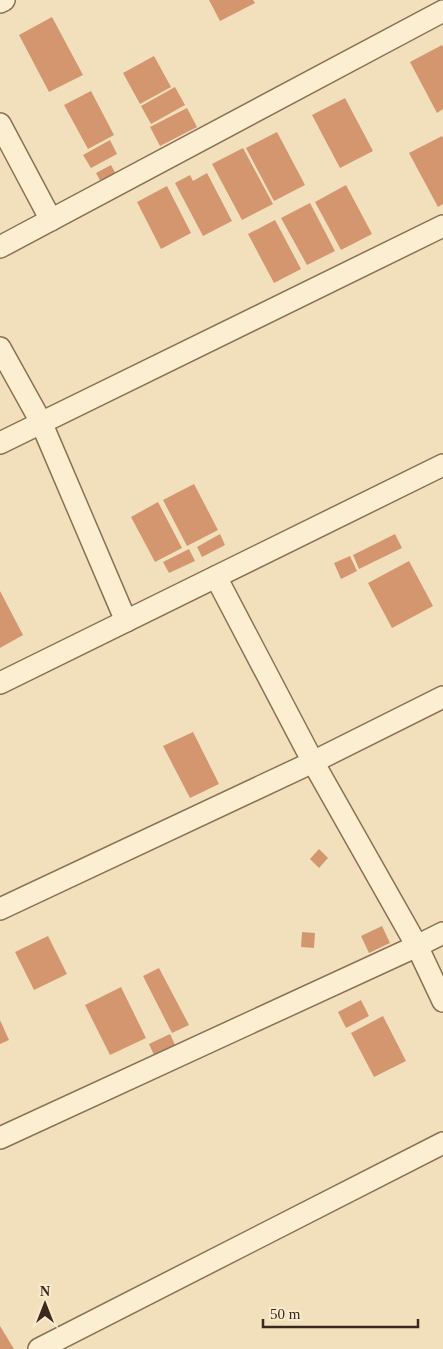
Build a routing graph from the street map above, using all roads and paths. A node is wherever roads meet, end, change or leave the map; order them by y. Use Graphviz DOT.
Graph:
graph roads {
  1 [pos="4,0"];
  2 [pos="0,2"];
  3 [pos="443,11"];
  4 [pos="0,124"];
  5 [pos="51,220"];
  6 [pos="443,226"];
  7 [pos="0,247"];
  8 [pos="0,348"];
  9 [pos="41,422"];
  10 [pos="0,443"];
  11 [pos="443,465"];
  12 [pos="216,577"];
  13 [pos="126,621"];
  14 [pos="0,683"];
  15 [pos="443,696"];
  16 [pos="313,762"];
  17 [pos="0,909"];
  18 [pos="443,933"];
  19 [pos="417,946"];
  20 [pos="443,1001"];
  21 [pos="0,1138"];
  22 [pos="443,1143"];
  23 [pos="39,1349"];
  1 -- 2 [label="street"];
  3 -- 5 [label="street"];
  4 -- 5 [label="street"];
  5 -- 7 [label="street"];
  6 -- 9 [label="street"];
  8 -- 9 [label="street"];
  9 -- 10 [label="street"];
  9 -- 13 [label="street"];
  11 -- 12 [label="street"];
  12 -- 13 [label="street"];
  12 -- 16 [label="street"];
  13 -- 14 [label="street"];
  15 -- 16 [label="street"];
  16 -- 17 [label="street"];
  16 -- 19 [label="street"];
  18 -- 19 [label="street"];
  19 -- 20 [label="street"];
  19 -- 21 [label="street"];
  22 -- 23 [label="street"];
}
